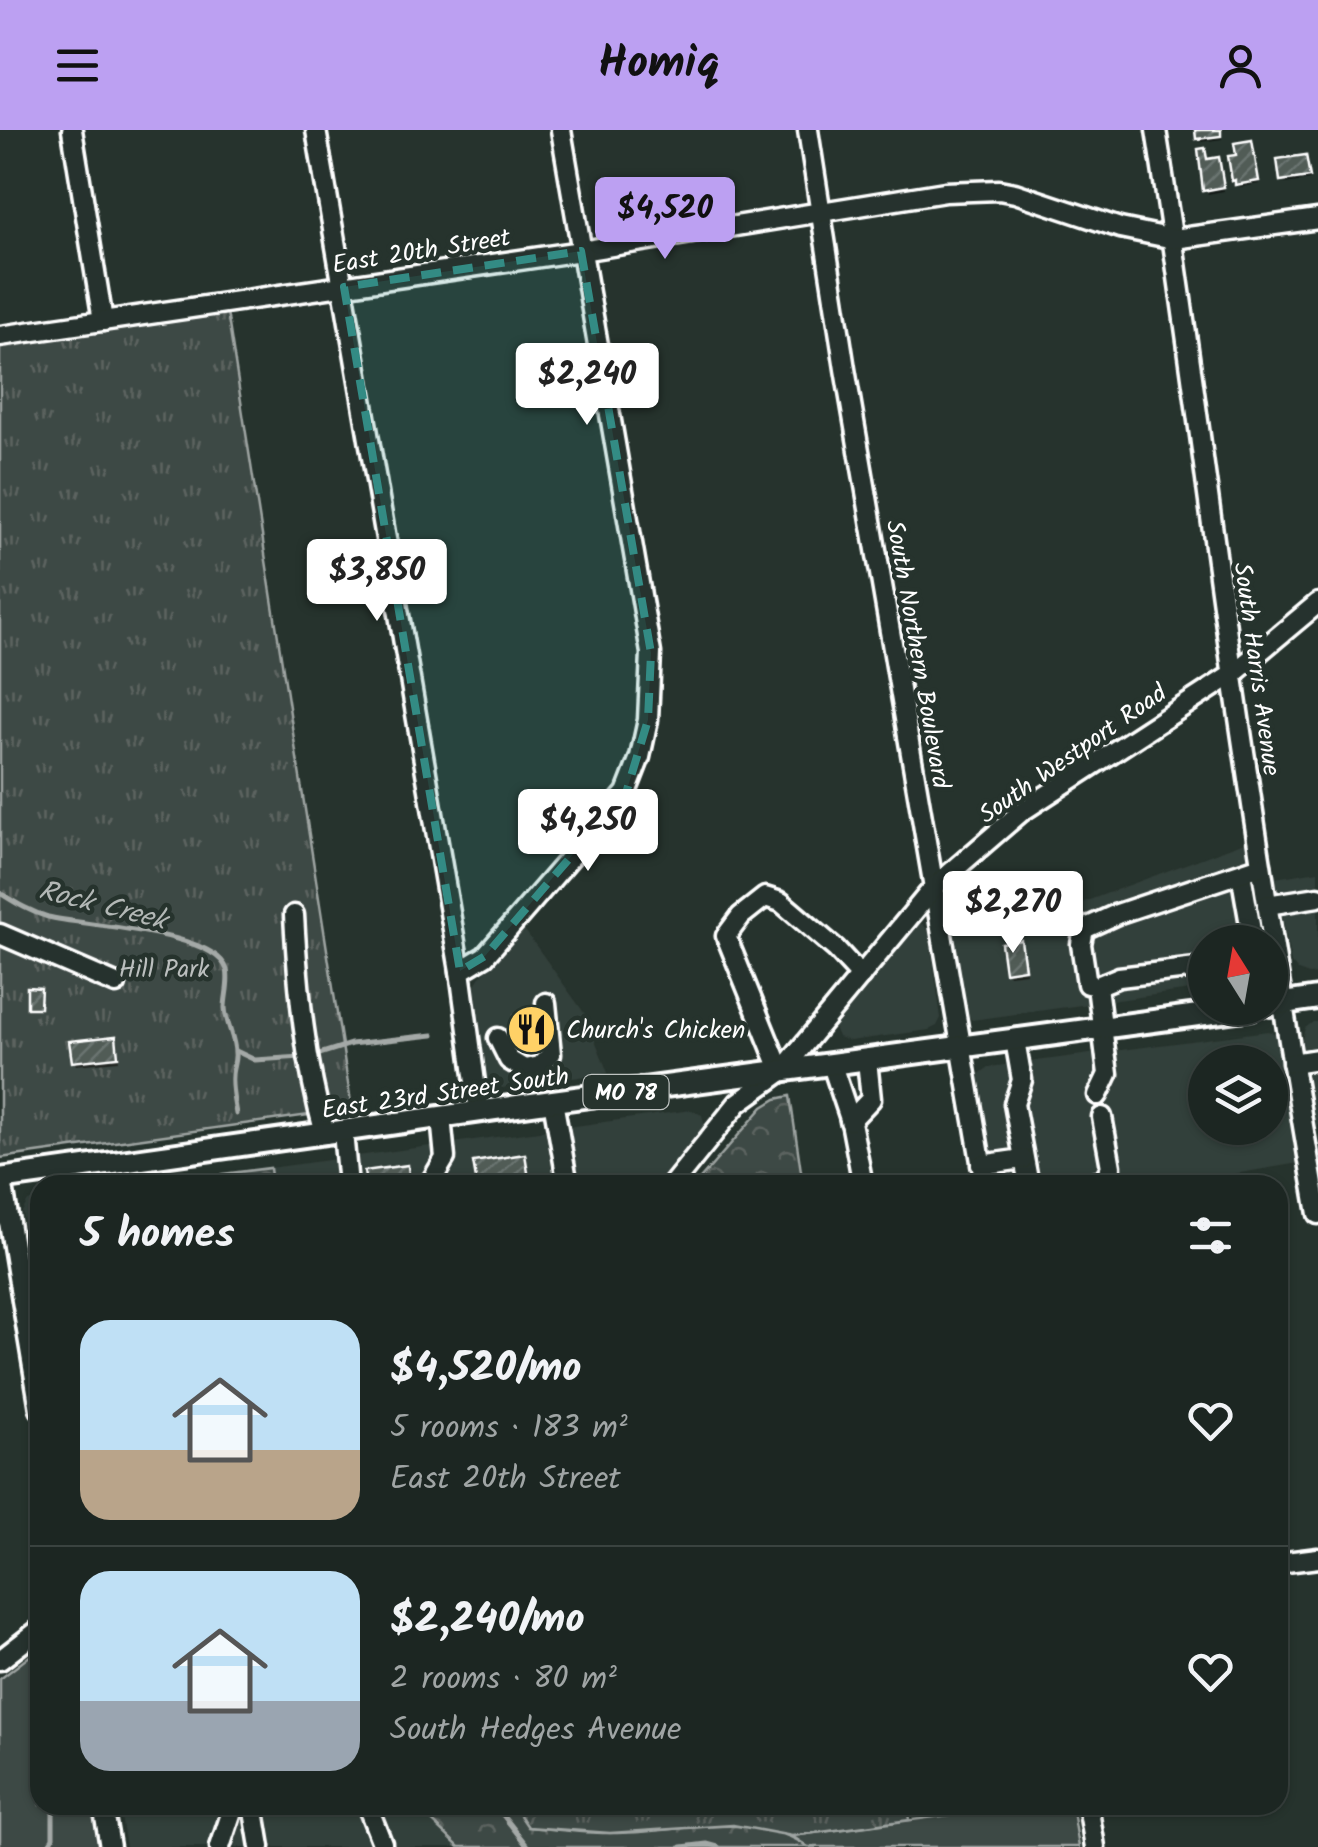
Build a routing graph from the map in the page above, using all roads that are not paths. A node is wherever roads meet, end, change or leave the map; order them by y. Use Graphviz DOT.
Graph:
graph roads {
  1 [pos="72,130"];
  2 [pos="316,130"];
  3 [pos="561,130"];
  4 [pos="808,130"];
  5 [pos="1156,130"];
  6 [pos="822,212"];
  7 [pos="1318,220"];
  8 [pos="1174,239"];
  9 [pos="581,251"];
  10 [pos="344,287"];
  11 [pos="103,321"];
  12 [pos="0,336"];
  13 [pos="1318,603"];
  14 [pos="1233,674"];
  15 [pos="1261,866"];
  16 [pos="1241,873"];
  17 [pos="934,887"];
  18 [pos="1318,897"];
  19 [pos="1267,905"];
  20 [pos="294,915"];
  21 [pos="1250,925"];
  22 [pos="1270,925"];
  23 [pos="0,934"];
  24 [pos="1188,968"];
  25 [pos="460,972"];
  26 [pos="860,976"];
  27 [pos="116,984"];
  28 [pos="1098,986"];
  29 [pos="1318,998"];
  30 [pos="1288,1002"];
  31 [pos="546,1003"];
  32 [pos="1188,1014"];
  33 [pos="1282,1025"];
  34 [pos="1102,1028"];
  35 [pos="498,1038"];
  36 [pos="1015,1040"];
  37 [pos="960,1048"];
  38 [pos="867,1060"];
  39 [pos="1318,1060"];
  40 [pos="564,1061"];
  41 [pos="1292,1063"];
  42 [pos="832,1065"];
  43 [pos="540,1066"];
  44 [pos="781,1072"];
  45 [pos="1098,1094"];
  46 [pos="553,1101"];
  47 [pos="478,1112"];
  48 [pos="1102,1116"];
  49 [pos="441,1117"];
  50 [pos="850,1120"];
  51 [pos="334,1133"];
  52 [pos="1023,1158"];
  53 [pos="981,1165"];
  54 [pos="36,1175"];
  55 [pos="345,1175"];
  56 [pos="435,1175"];
  57 [pos="566,1175"];
  58 [pos="680,1175"];
  59 [pos="862,1175"];
  60 [pos="983,1175"];
  61 [pos="1024,1175"];
  62 [pos="1107,1175"];
  63 [pos="30,1176"];
  64 [pos="1,1180"];
  65 [pos="1318,1214"];
  66 [pos="30,1350"];
  67 [pos="1318,1558"];
  68 [pos="1288,1562"];
  69 [pos="30,1637"];
  70 [pos="0,1660"];
  71 [pos="105,1815"];
  72 [pos="231,1815"];
  73 [pos="255,1815"];
  74 [pos="372,1815"];
  75 [pos="1089,1815"];
  76 [pos="110,1847"];
  77 [pos="220,1847"];
  78 [pos="260,1847"];
  79 [pos="382,1847"];
  80 [pos="1094,1847"];
  1 -- 11 [label="street"];
  2 -- 10 [label="street"];
  3 -- 9 [label="street"];
  4 -- 6 [label="street, South Northern Boulevard"];
  5 -- 8 [label="street, South Harris Avenue"];
  6 -- 8 [label="street, East 20th Street"];
  6 -- 9 [label="street, East 20th Street"];
  6 -- 17 [label="street, South Northern Boulevard"];
  7 -- 8 [label="street, East 20th Street"];
  8 -- 14 [label="street, South Harris Avenue"];
  9 -- 10 [label="street, East 20th Street"];
  9 -- 25 [label="street"];
  10 -- 11 [label="street, East 20th Street"];
  10 -- 25 [label="street"];
  11 -- 12 [label="street, East 20th Street"];
  13 -- 14 [label="street, South Westport Road"];
  14 -- 15 [label="street, South Harris Avenue"];
  14 -- 17 [label="street, South Westport Road"];
  15 -- 16 [label="street"];
  15 -- 19 [label="street, South Harris Avenue"];
  16 -- 21 [label="street"];
  16 -- 28 [label="street"];
  17 -- 26 [label="street, South Westport Road"];
  17 -- 37 [label="street, South Northern Boulevard"];
  18 -- 19 [label="street"];
  19 -- 22 [label="street, South Harris Avenue"];
  20 -- 51 [label="street"];
  23 -- 27 [label="street"];
  24 -- 28 [label="street"];
  25 -- 47 [label="street"];
  26 -- 44 [label="street, South Westport Road"];
  26 -- 44 [label="street"];
  28 -- 34 [label="street"];
  29 -- 30 [label="main road"];
  31 -- 43 [label="street"];
  32 -- 34 [label="main road, East 23rd Street South / MO 78"];
  33 -- 41 [label="street, South Harris Avenue"];
  34 -- 36 [label="main road, East 23rd Street South / MO 78"];
  34 -- 45 [label="street"];
  35 -- 43 [label="street"];
  36 -- 37 [label="main road, East 23rd Street South / MO 78"];
  36 -- 52 [label="street"];
  37 -- 38 [label="main road, East 23rd Street South / MO 78"];
  37 -- 53 [label="street, South Northern Boulevard"];
  38 -- 42 [label="main road, East 23rd Street South / MO 78"];
  38 -- 50 [label="street"];
  39 -- 41 [label="street"];
  40 -- 43 [label="street"];
  41 -- 65 [label="street, South Harris Avenue"];
  42 -- 44 [label="main road, East 23rd Street South / MO 78"];
  42 -- 50 [label="street"];
  44 -- 46 [label="main road, East 23rd Street South / MO 78"];
  44 -- 58 [label="street, South Westport Road"];
  46 -- 47 [label="main road, East 23rd Street South / MO 78"];
  46 -- 57 [label="street"];
  47 -- 49 [label="main road, East 23rd Street South / MO 78"];
  48 -- 62 [label="street"];
  49 -- 51 [label="main road, East 23rd Street South / MO 78"];
  49 -- 56 [label="street"];
  50 -- 59 [label="street"];
  51 -- 54 [label="main road, East 23rd Street South / MO 78"];
  51 -- 55 [label="street"];
  52 -- 53 [label="street"];
  52 -- 61 [label="street"];
  53 -- 60 [label="street, South Northern Boulevard"];
  63 -- 64 [label="main road, East 23rd Street South / MO 78"];
  64 -- 66 [label="street"];
  67 -- 68 [label="street"];
  69 -- 70 [label="street"];
  71 -- 76 [label="street"];
  72 -- 77 [label="street"];
  73 -- 78 [label="street"];
  74 -- 79 [label="street"];
  75 -- 80 [label="street"];
}
